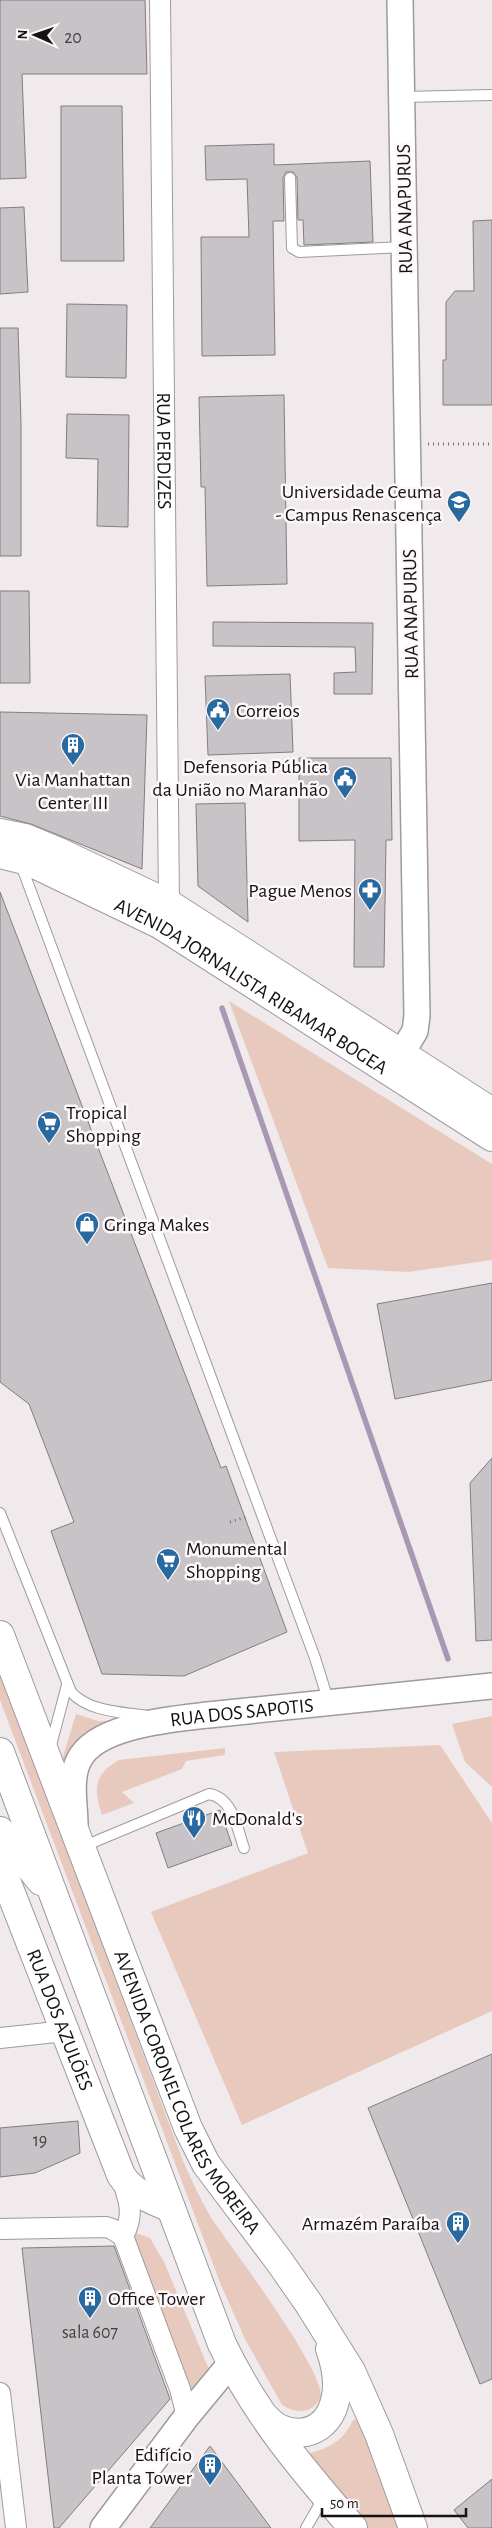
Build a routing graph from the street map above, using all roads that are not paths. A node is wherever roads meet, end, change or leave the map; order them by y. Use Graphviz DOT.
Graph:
graph roads {
  1 [pos="160,0"];
  2 [pos="400,0"];
  3 [pos="492,95"];
  4 [pos="402,97"];
  5 [pos="290,178"];
  6 [pos="404,247"];
  7 [pos="0,833"];
  8 [pos="9,856"];
  9 [pos="169,904"];
  10 [pos="396,1063"];
  11 [pos="492,1112"];
  12 [pos="492,1137"];
  13 [pos="1,1519"];
  14 [pos="0,1635"];
  15 [pos="67,1684"];
  16 [pos="492,1686"];
  17 [pos="329,1704"];
  18 [pos="173,1720"];
  19 [pos="0,1752"];
  20 [pos="47,1759"];
  21 [pos="0,1831"];
  22 [pos="78,1841"];
  23 [pos="244,1848"];
  24 [pos="0,1865"];
  25 [pos="55,1898"];
  26 [pos="64,2031"];
  27 [pos="0,2038"];
  28 [pos="121,2175"];
  29 [pos="171,2208"];
  30 [pos="0,2230"];
  31 [pos="123,2236"];
  32 [pos="309,2304"];
  33 [pos="232,2363"];
  34 [pos="0,2393"];
  35 [pos="259,2410"];
  36 [pos="187,2416"];
  37 [pos="325,2496"];
  38 [pos="16,2528"];
  39 [pos="102,2528"];
  40 [pos="306,2528"];
  41 [pos="352,2528"];
  42 [pos="413,2528"];
  1 -- 9 [label="street, RUA PERDIZES"];
  2 -- 4 [label="street, RUA ANAPURUS"];
  3 -- 4 [label="lane"];
  4 -- 6 [label="street, RUA ANAPURUS"];
  5 -- 6 [label="lane"];
  6 -- 10 [label="street, RUA ANAPURUS"];
  7 -- 9 [label="main road, AVENIDA JORNALISTA RIBAMAR BOGEA"];
  8 -- 10 [label="main road, AVENIDA JORNALISTA RIBAMAR BOGEA"];
  8 -- 17 [label="lane"];
  9 -- 10 [label="main road, AVENIDA JORNALISTA RIBAMAR BOGEA"];
  10 -- 11 [label="main road, AVENIDA JORNALISTA RIBAMAR BOGEA"];
  10 -- 12 [label="main road, AVENIDA JORNALISTA RIBAMAR BOGEA"];
  13 -- 15 [label="lane"];
  14 -- 20 [label="main road, AVENIDA CORONEL COLARES MOREIRA"];
  15 -- 18 [label="lane"];
  15 -- 20 [label="lane"];
  16 -- 17 [label="street, RUA DOS SAPOTIS"];
  17 -- 18 [label="street, RUA DOS SAPOTIS"];
  18 -- 22 [label="street, RUA DOS SAPOTIS"];
  19 -- 25 [label="main road"];
  20 -- 22 [label="main road, AVENIDA CORONEL COLARES MOREIRA"];
  21 -- 25 [label="main road"];
  22 -- 23 [label="lane"];
  22 -- 32 [label="main road, AVENIDA CORONEL COLARES MOREIRA"];
  24 -- 26 [label="main road, RUA DOS AZULÕES"];
  25 -- 29 [label="main road"];
  26 -- 27 [label="street"];
  26 -- 28 [label="main road, RUA DOS AZULÕES"];
  28 -- 29 [label="main road, RUA DOS AZULÕES"];
  28 -- 31 [label="street, RUA DOS AZULÕES"];
  29 -- 33 [label="main road"];
  30 -- 31 [label="street"];
  31 -- 36 [label="street"];
  32 -- 35 [label="main road"];
  32 -- 42 [label="main road, AVENIDA CORONEL COLARES MOREIRA"];
  33 -- 35 [label="main road"];
  33 -- 36 [label="street"];
  34 -- 38 [label="street"];
  35 -- 37 [label="main road"];
  36 -- 39 [label="street"];
  37 -- 40 [label="lane"];
  37 -- 41 [label="main road"];
}
